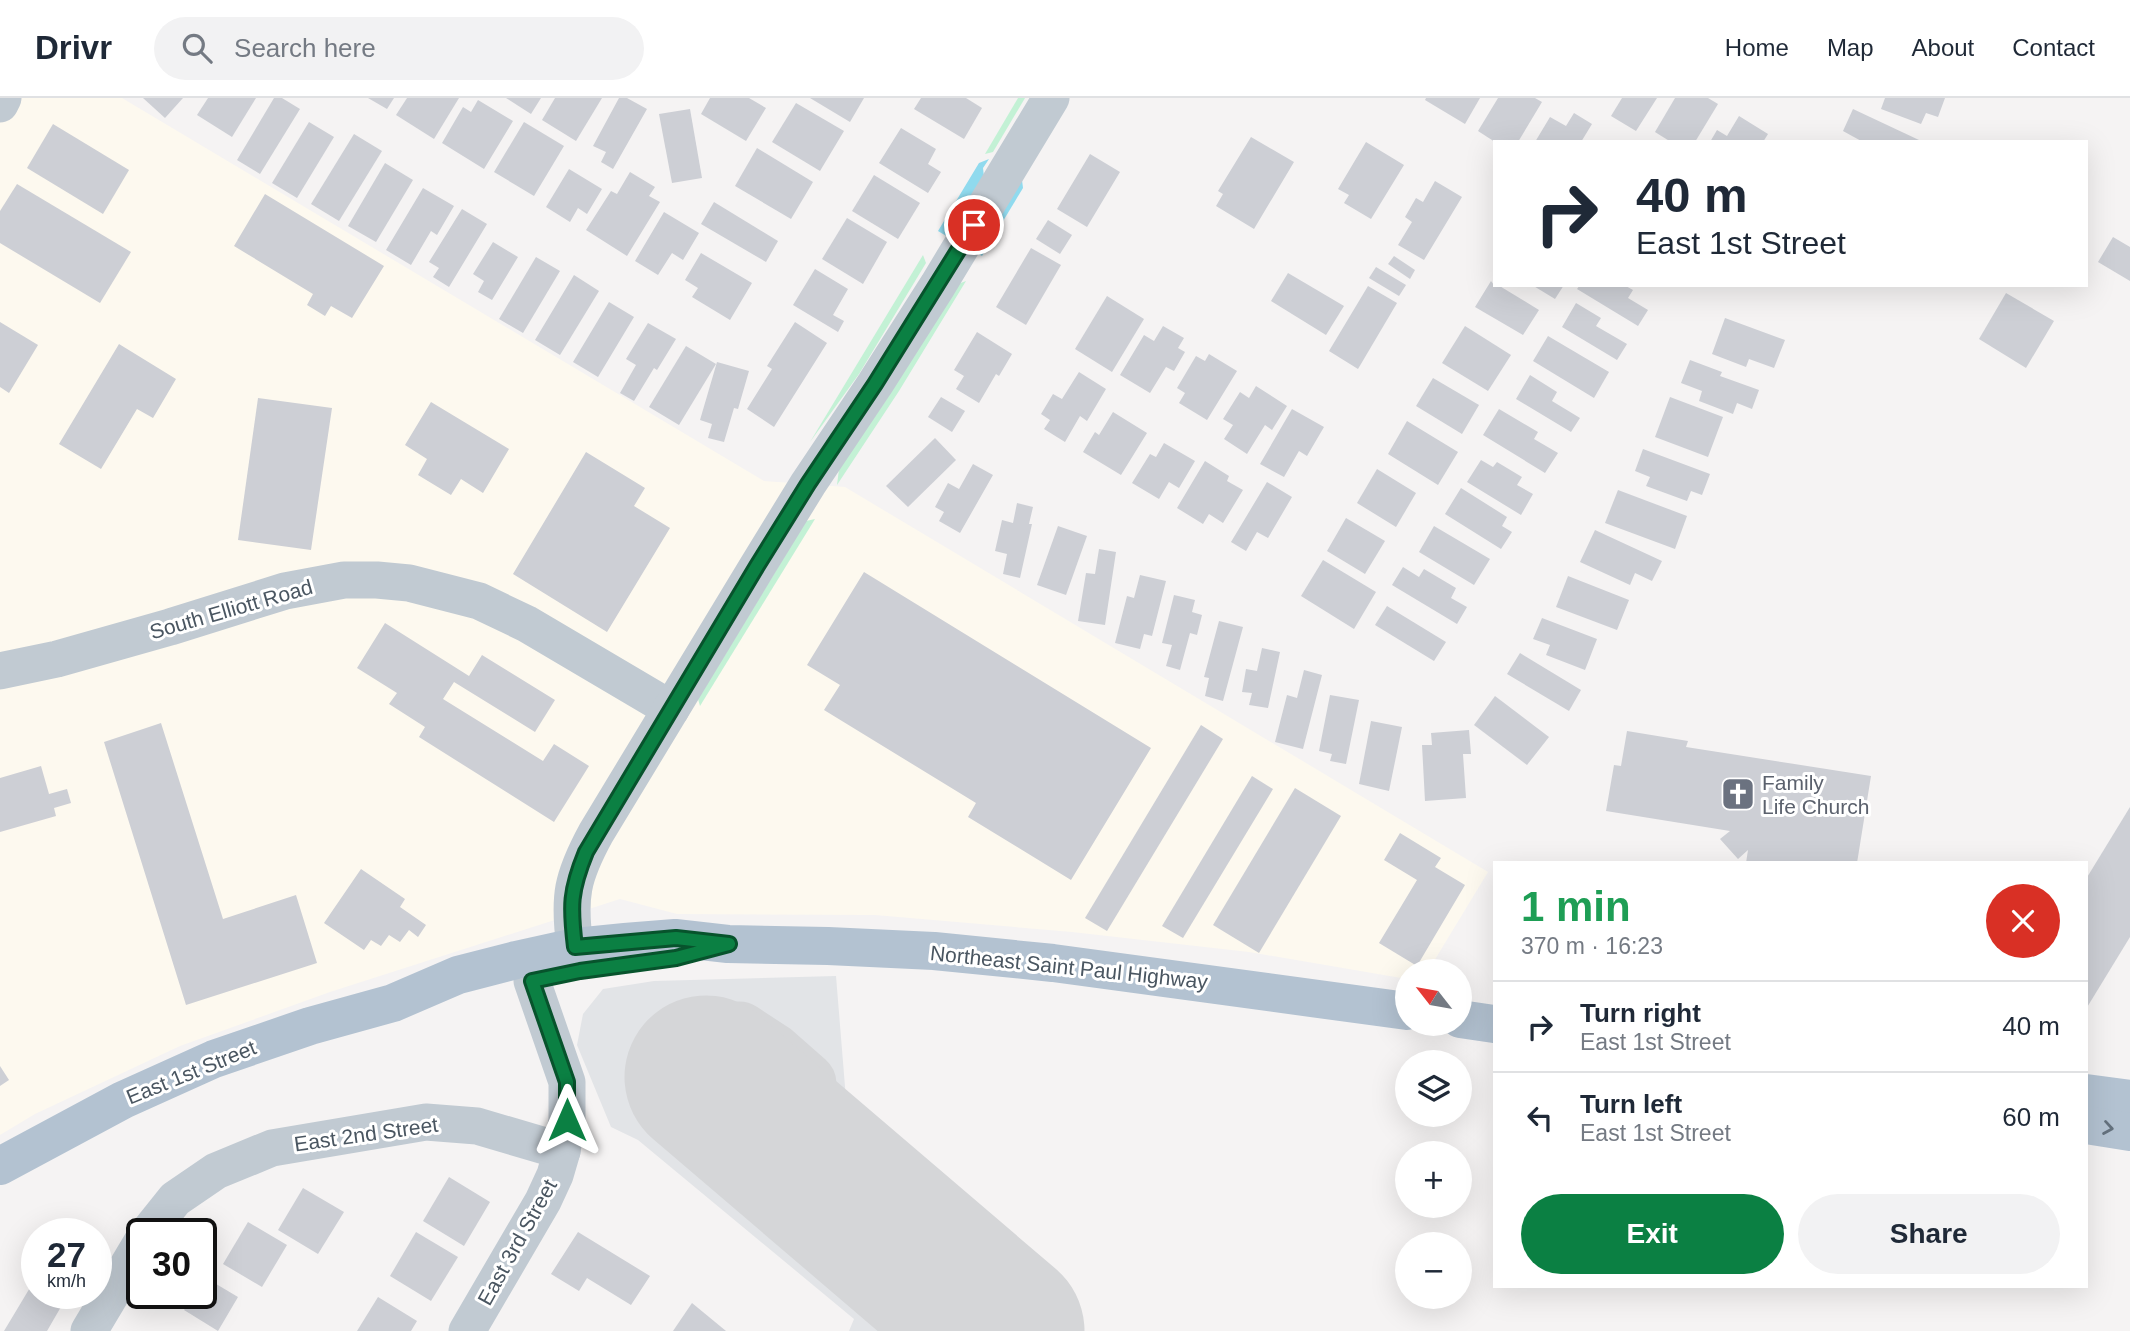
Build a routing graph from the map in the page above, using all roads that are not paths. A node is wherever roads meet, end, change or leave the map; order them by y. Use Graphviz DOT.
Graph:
graph roads {
  1 [pos="3,98"];
  2 [pos="1051,98"];
  3 [pos="0,104"];
  4 [pos="0,671"];
  5 [pos="671,709"];
  6 [pos="729,944"];
  7 [pos="575,947"];
  8 [pos="532,981"];
  9 [pos="393,1003"];
  10 [pos="1395,1009"];
  11 [pos="1472,1021"];
  12 [pos="1493,1024"];
  13 [pos="2088,1093"];
  14 [pos="2130,1099"];
  15 [pos="2088,1125"];
  16 [pos="2130,1132"];
  17 [pos="562,1151"];
  18 [pos="0,1166"];
  19 [pos="160,1218"];
  20 [pos="126,1269"];
  21 [pos="89,1331"];
  22 [pos="467,1331"];
  1 -- 3 [label="street"];
  2 -- 5 [label="street"];
  4 -- 5 [label="street, South Elliott Road"];
  5 -- 7 [label="street"];
  6 -- 7 [label="main road, East 1st Street"];
  6 -- 8 [label="main road, East 1st Street"];
  6 -- 10 [label="main road, Northeast Saint Paul Highway"];
  7 -- 9 [label="main road, East 1st Street"];
  8 -- 9 [label="main road, East 1st Street"];
  8 -- 17 [label="street"];
  9 -- 18 [label="main road, East 1st Street"];
  11 -- 12 [label="main road"];
  13 -- 14 [label="main road"];
  15 -- 16 [label="main road, one-way"];
  17 -- 19 [label="street, East 2nd Street"];
  17 -- 22 [label="street, East 3rd Street"];
  20 -- 21 [label="street"];
}
